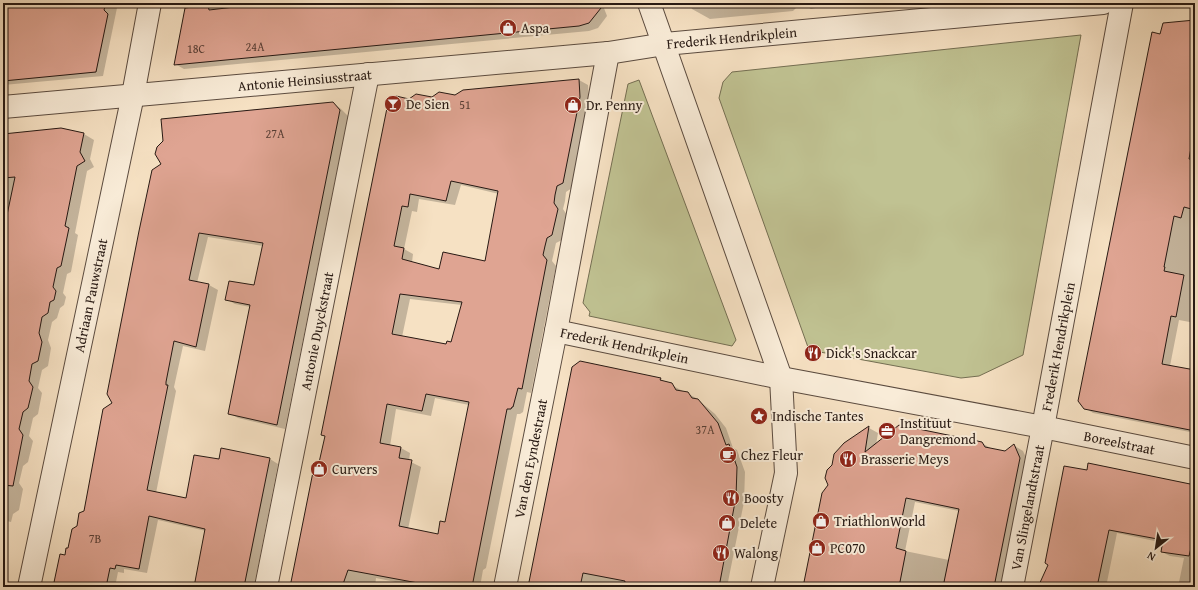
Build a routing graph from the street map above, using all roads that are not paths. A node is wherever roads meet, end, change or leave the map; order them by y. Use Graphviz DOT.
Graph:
graph roads {
  1 [pos="150,3"];
  2 [pos="649,3"];
  3 [pos="1103,3"];
  4 [pos="1122,3"];
  5 [pos="665,44"];
  6 [pos="608,53"];
  7 [pos="368,74"];
  8 [pos="133,95"];
  9 [pos="3,107"];
  10 [pos="556,330"];
  11 [pos="781,378"];
  12 [pos="1043,428"];
  13 [pos="1195,458"];
  14 [pos="29,587"];
  15 [pos="266,587"];
  16 [pos="504,587"];
  17 [pos="762,587"];
  18 [pos="1012,587"];
  1 -- 8 [label="street, Adriaan Pauwstraat"];
  2 -- 5 [label="street"];
  3 -- 5 [label="street, Frederik Hendrikplein"];
  4 -- 12 [label="street, Frederik Hendrikplein"];
  5 -- 6 [label="street, Antonie Heinsiusstraat"];
  5 -- 11 [label="street, Frederik Hendrikplein"];
  6 -- 7 [label="street, Antonie Heinsiusstraat"];
  6 -- 10 [label="street, Frederik Hendrikplein"];
  7 -- 8 [label="street, Antonie Heinsiusstraat"];
  7 -- 15 [label="street, Antonie Duyckstraat"];
  8 -- 9 [label="street, Antonie Heinsiusstraat"];
  8 -- 14 [label="street, Adriaan Pauwstraat"];
  10 -- 11 [label="street, Frederik Hendrikplein"];
  10 -- 16 [label="street, Van den Eyndestraat"];
  11 -- 12 [label="street, Frederik Hendrikplein"];
  11 -- 17 [label="street"];
  12 -- 13 [label="street, Boreelstraat"];
  12 -- 18 [label="street, Van Slingelandtstraat"];
}
